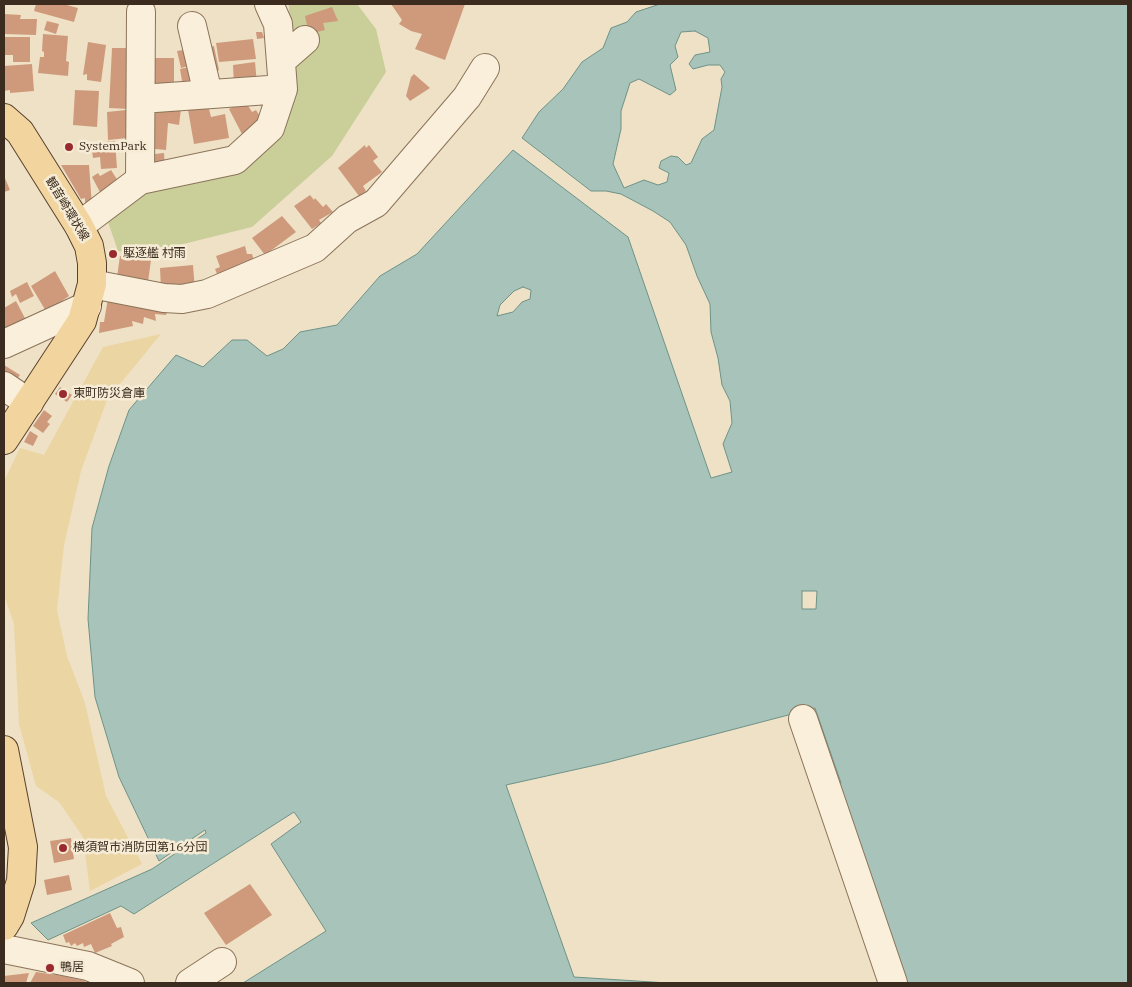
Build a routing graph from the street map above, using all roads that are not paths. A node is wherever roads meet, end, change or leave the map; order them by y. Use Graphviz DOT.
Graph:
graph roads {
  1 [pos="269,4"];
  2 [pos="142,12"];
  3 [pos="192,26"];
  4 [pos="305,40"];
  5 [pos="281,61"];
  6 [pos="485,68"];
  7 [pos="283,89"];
  8 [pos="208,94"];
  9 [pos="141,99"];
  10 [pos="9,129"];
  11 [pos="140,180"];
  12 [pos="79,226"];
  13 [pos="89,295"];
  14 [pos="4,344"];
  15 [pos="4,386"];
  16 [pos="30,403"];
  17 [pos="4,440"];
  18 [pos="803,719"];
  19 [pos="4,750"];
  20 [pos="4,926"];
  21 [pos="4,949"];
  22 [pos="222,962"];
  23 [pos="130,983"];
  24 [pos="190,983"];
  25 [pos="893,983"];
  1 -- 5 [label="street"];
  2 -- 9 [label="street"];
  3 -- 8 [label="street"];
  4 -- 5 [label="street"];
  5 -- 7 [label="street"];
  6 -- 13 [label="street"];
  7 -- 8 [label="street"];
  7 -- 11 [label="street"];
  8 -- 9 [label="street"];
  9 -- 11 [label="street"];
  10 -- 12 [label="main road, 観音崎環状線"];
  11 -- 12 [label="street"];
  12 -- 13 [label="main road, 観音崎環状線"];
  13 -- 14 [label="street"];
  13 -- 16 [label="main road, 観音崎環状線"];
  15 -- 16 [label="street"];
  16 -- 17 [label="main road, 観音崎環状線"];
  18 -- 25 [label="street"];
  19 -- 20 [label="main road"];
  21 -- 23 [label="street"];
  22 -- 24 [label="street"];
}
